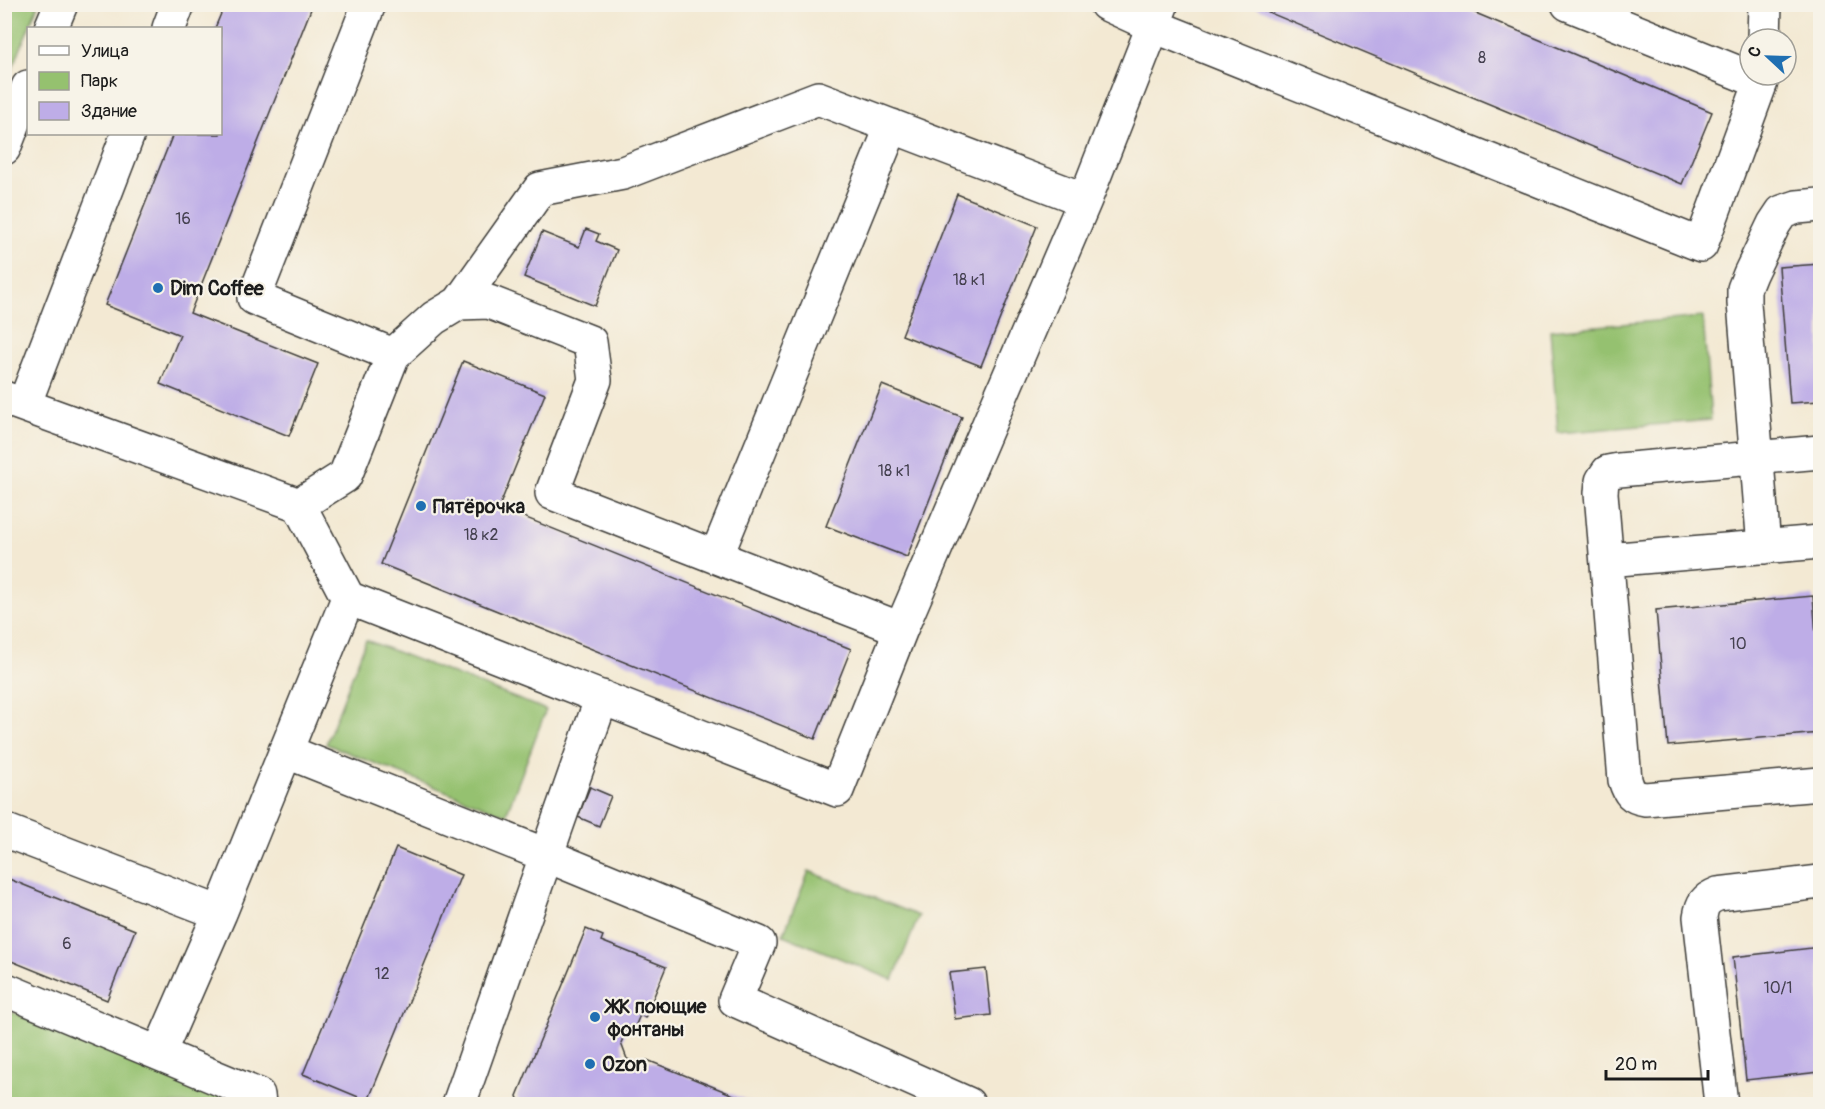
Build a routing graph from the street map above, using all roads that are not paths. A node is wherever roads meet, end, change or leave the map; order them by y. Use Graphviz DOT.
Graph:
graph roads {
  1 [pos="61,4"];
  2 [pos="178,4"];
  3 [pos="369,4"];
  4 [pos="1106,4"];
  5 [pos="1568,4"];
  6 [pos="1765,4"];
  7 [pos="1158,15"];
  8 [pos="51,27"];
  9 [pos="169,27"];
  10 [pos="1764,27"];
  11 [pos="1738,69"];
  12 [pos="1759,87"];
  13 [pos="27,90"];
  14 [pos="892,126"];
  15 [pos="128,135"];
  16 [pos="4,148"];
  17 [pos="1085,200"];
  18 [pos="1821,206"];
  19 [pos="459,303"];
  20 [pos="393,355"];
  21 [pos="14,401"];
  22 [pos="1821,452"];
  23 [pos="1756,458"];
  24 [pos="299,505"];
  25 [pos="1821,542"];
  26 [pos="1764,547"];
  27 [pos="716,557"];
  28 [pos="1606,560"];
  29 [pos="348,598"];
  30 [pos="901,629"];
  31 [pos="602,697"];
  32 [pos="285,752"];
  33 [pos="1821,784"];
  34 [pos="4,830"];
  35 [pos="548,856"];
  36 [pos="1821,882"];
  37 [pos="220,913"];
  38 [pos="4,989"];
  39 [pos="159,1053"];
  40 [pos="259,1104"];
  41 [pos="459,1104"];
  42 [pos="968,1104"];
  43 [pos="1721,1104"];
  1 -- 8 [label="street"];
  2 -- 9 [label="street"];
  3 -- 20 [label="street"];
  4 -- 7 [label="street"];
  5 -- 11 [label="street"];
  6 -- 10 [label="street"];
  7 -- 12 [label="street"];
  7 -- 17 [label="street"];
  13 -- 16 [label="street"];
  14 -- 17 [label="street"];
  14 -- 19 [label="street"];
  14 -- 27 [label="street"];
  15 -- 21 [label="street"];
  17 -- 30 [label="street"];
  18 -- 23 [label="street"];
  19 -- 20 [label="street"];
  19 -- 27 [label="street"];
  20 -- 24 [label="street"];
  21 -- 24 [label="street"];
  22 -- 23 [label="street"];
  23 -- 26 [label="street"];
  23 -- 28 [label="street"];
  24 -- 29 [label="street"];
  25 -- 26 [label="street"];
  26 -- 28 [label="street"];
  27 -- 30 [label="street"];
  28 -- 33 [label="street"];
  29 -- 31 [label="street"];
  29 -- 32 [label="street"];
  30 -- 31 [label="street"];
  31 -- 35 [label="street"];
  32 -- 35 [label="street"];
  32 -- 37 [label="street"];
  34 -- 37 [label="street"];
  35 -- 41 [label="street"];
  35 -- 42 [label="street"];
  36 -- 43 [label="street"];
  37 -- 39 [label="street"];
  38 -- 39 [label="street"];
  39 -- 40 [label="street"];
}
